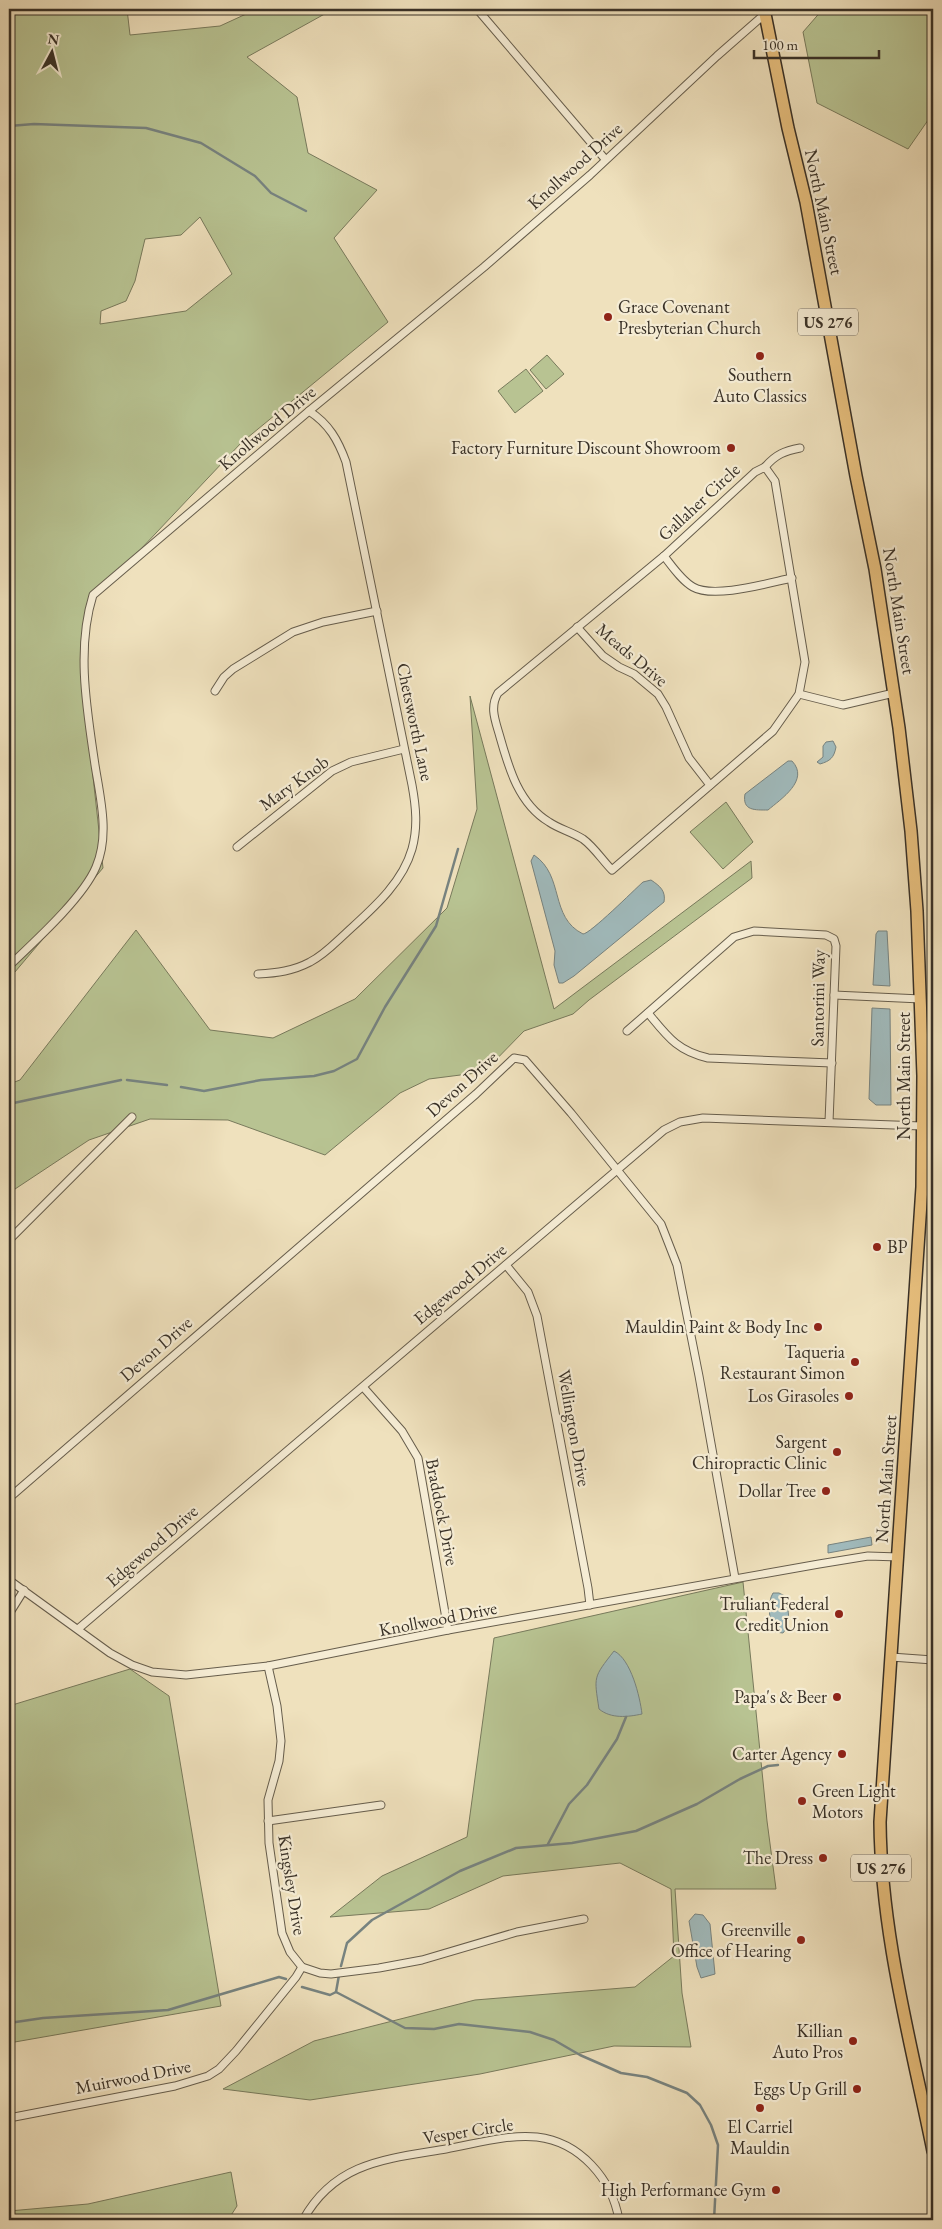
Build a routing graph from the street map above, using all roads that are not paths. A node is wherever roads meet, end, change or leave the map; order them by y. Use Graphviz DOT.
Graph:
graph roads {
  1 [pos="477,9"];
  2 [pos="765,11"];
  3 [pos="605,159"];
  4 [pos="309,411"];
  5 [pos="800,448"];
  6 [pos="766,467"];
  7 [pos="664,556"];
  8 [pos="792,578"];
  9 [pos="376,611"];
  10 [pos="577,627"];
  11 [pos="215,691"];
  12 [pos="894,693"];
  13 [pos="799,694"];
  14 [pos="404,749"];
  15 [pos="710,784"];
  16 [pos="237,847"];
  17 [pos="9,966"];
  18 [pos="258,974"];
  19 [pos="834,995"];
  20 [pos="921,999"];
  21 [pos="648,1013"];
  22 [pos="628,1031"];
  23 [pos="832,1063"];
  24 [pos="132,1117"];
  25 [pos="829,1122"];
  26 [pos="922,1126"];
  27 [pos="617,1169"];
  28 [pos="9,1240"];
  29 [pos="506,1265"];
  30 [pos="364,1388"];
  31 [pos="9,1498"];
  32 [pos="899,1557"];
  33 [pos="735,1578"];
  34 [pos="9,1580"];
  35 [pos="24,1590"];
  36 [pos="590,1606"];
  37 [pos="9,1614"];
  38 [pos="78,1629"];
  39 [pos="448,1630"];
  40 [pos="891,1658"];
  41 [pos="933,1660"];
  42 [pos="268,1666"];
  43 [pos="381,1805"];
  44 [pos="268,1821"];
  45 [pos="584,1919"];
  46 [pos="302,1966"];
  47 [pos="9,2118"];
  48 [pos="933,2151"];
  49 [pos="303,2220"];
  50 [pos="619,2220"];
  1 -- 3 [label="street"];
  2 -- 3 [label="street, Knollwood Drive"];
  2 -- 12 [label="main road, North Main Street / US 276"];
  3 -- 4 [label="street, Knollwood Drive"];
  4 -- 9 [label="street, Chetsworth Lane"];
  4 -- 17 [label="street, Knollwood Drive"];
  5 -- 6 [label="street"];
  6 -- 7 [label="street, Gallaher Circle"];
  6 -- 8 [label="street, Gallaher Circle"];
  7 -- 8 [label="street"];
  7 -- 10 [label="street, Gallaher Circle"];
  8 -- 13 [label="street, Gallaher Circle"];
  9 -- 11 [label="street"];
  9 -- 14 [label="street, Chetsworth Lane"];
  10 -- 15 [label="street, Meads Drive"];
  10 -- 15 [label="street, Gallaher Circle"];
  12 -- 13 [label="street"];
  12 -- 20 [label="main road, North Main Street / US 276"];
  13 -- 15 [label="street, Gallaher Circle"];
  14 -- 16 [label="street, Mary Knob"];
  14 -- 18 [label="street, Chetsworth Lane"];
  19 -- 20 [label="street"];
  19 -- 21 [label="street, Santorini Way"];
  19 -- 23 [label="street, Santorini Way"];
  20 -- 26 [label="main road, North Main Street / US 276"];
  21 -- 22 [label="street, Santorini Way"];
  21 -- 23 [label="street"];
  23 -- 25 [label="street, Santorini Way"];
  24 -- 28 [label="street"];
  25 -- 26 [label="street, Edgewood Drive"];
  25 -- 27 [label="street, Edgewood Drive"];
  26 -- 32 [label="main road, North Main Street / US 276"];
  27 -- 29 [label="street, Edgewood Drive"];
  27 -- 31 [label="street, Devon Drive"];
  27 -- 33 [label="street, Devon Drive"];
  29 -- 30 [label="street, Edgewood Drive"];
  29 -- 36 [label="street, Wellington Drive"];
  30 -- 38 [label="street, Edgewood Drive"];
  30 -- 39 [label="street, Braddock Drive"];
  32 -- 33 [label="street, Knollwood Drive"];
  32 -- 40 [label="main road, North Main Street / US 276"];
  33 -- 36 [label="street, Knollwood Drive"];
  34 -- 35 [label="street, Knollwood Drive"];
  35 -- 37 [label="street"];
  35 -- 38 [label="street, Knollwood Drive"];
  36 -- 39 [label="street, Knollwood Drive"];
  38 -- 42 [label="street, Knollwood Drive"];
  39 -- 42 [label="street, Knollwood Drive"];
  40 -- 41 [label="street"];
  40 -- 48 [label="main road, North Main Street / US 276"];
  42 -- 44 [label="street, Kingsley Drive"];
  43 -- 44 [label="street"];
  44 -- 46 [label="street, Kingsley Drive"];
  45 -- 46 [label="street"];
  46 -- 47 [label="street, Muirwood Drive"];
  49 -- 50 [label="street, Vesper Circle"];
}
